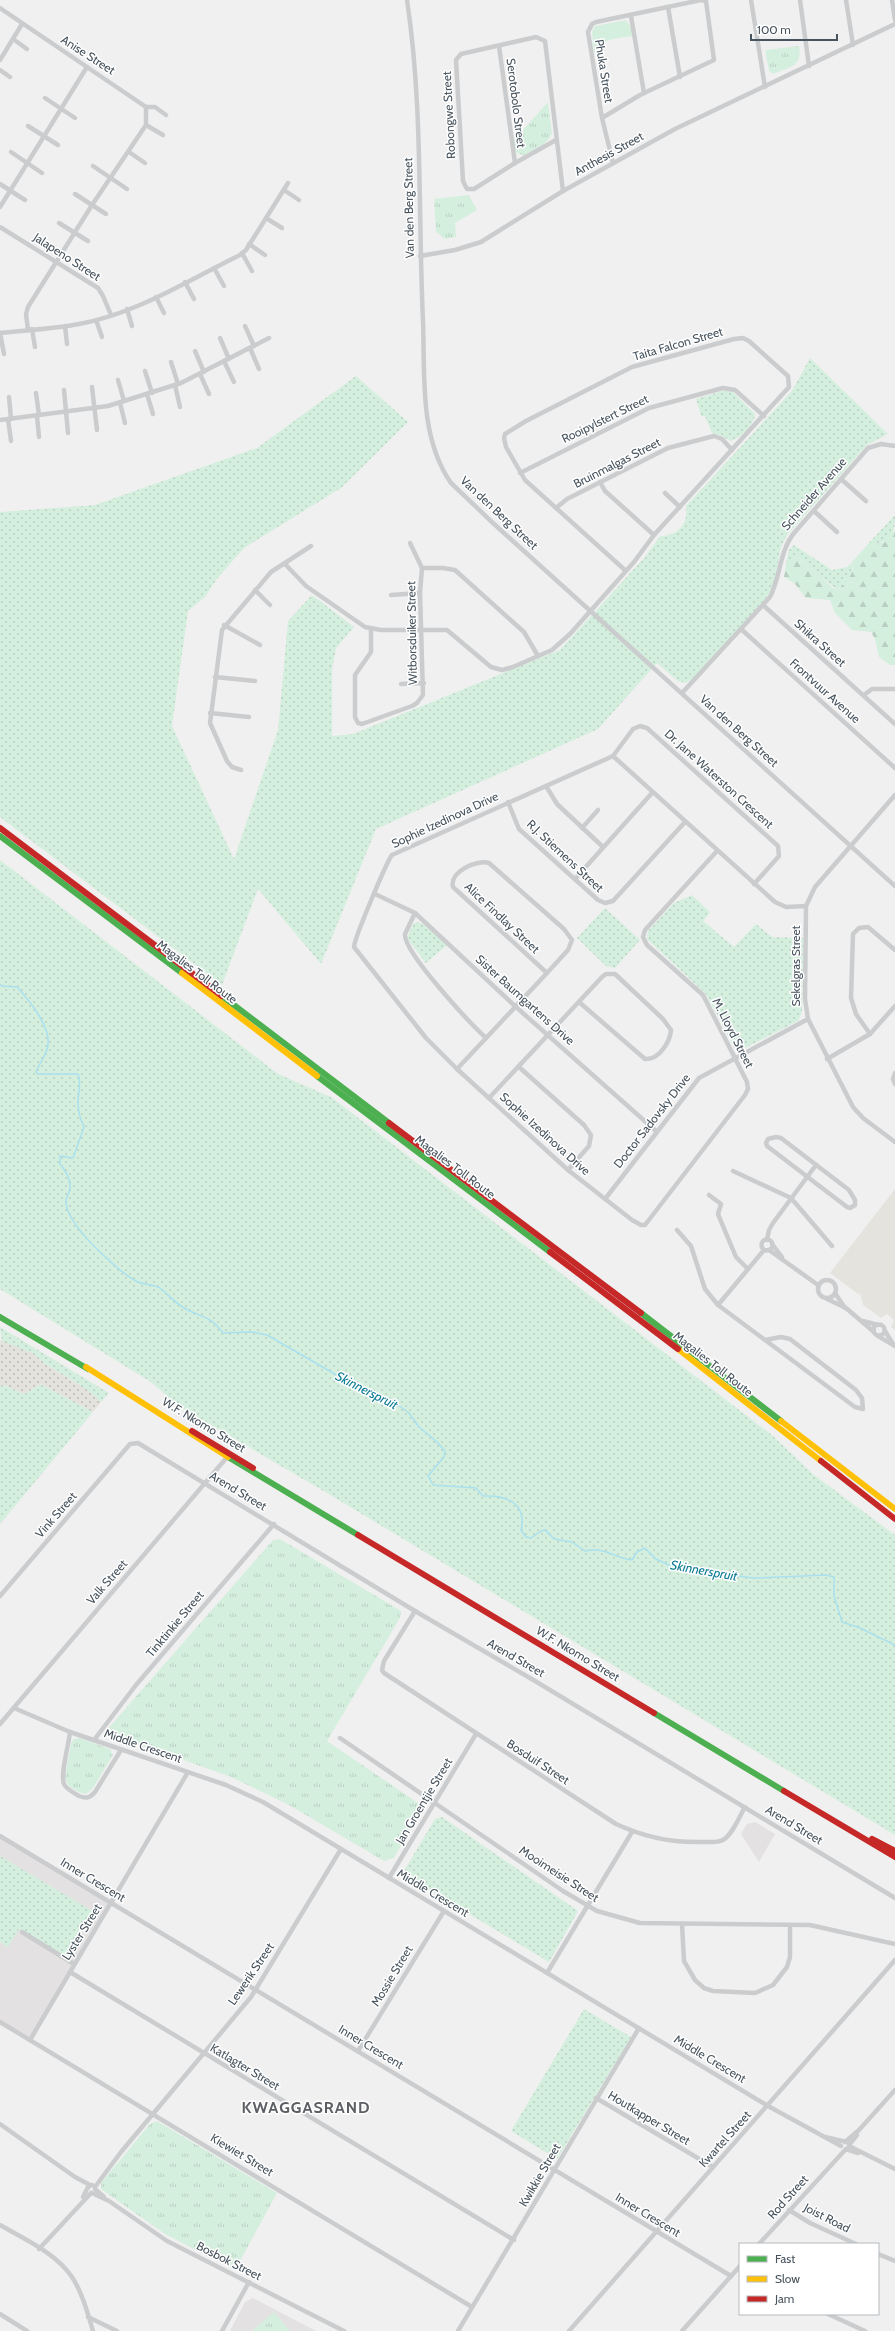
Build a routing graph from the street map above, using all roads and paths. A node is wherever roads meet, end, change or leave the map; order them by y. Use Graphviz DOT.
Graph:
graph roads {
  1 [pos="407,0"];
  2 [pos="751,0"];
  3 [pos="800,0"];
  4 [pos="846,0"];
  5 [pos="892,0"];
  6 [pos="706,1"];
  7 [pos="668,7"];
  8 [pos="0,8"];
  9 [pos="631,16"];
  10 [pos="895,20"];
  11 [pos="22,24"];
  12 [pos="895,24"];
  13 [pos="13,39"];
  14 [pos="853,44"];
  15 [pos="499,46"];
  16 [pos="28,50"];
  17 [pos="1,57"];
  18 [pos="87,66"];
  19 [pos="809,66"];
  20 [pos="0,70"];
  21 [pos="10,77"];
  22 [pos="680,77"];
  23 [pos="764,87"];
  24 [pos="644,93"];
  25 [pos="45,98"];
  26 [pos="146,107"];
  27 [pos="61,108"];
  28 [pos="166,115"];
  29 [pos="75,118"];
  30 [pos="602,118"];
  31 [pos="146,125"];
  32 [pos="28,126"];
  33 [pos="163,135"];
  34 [pos="44,136"];
  35 [pos="556,140"];
  36 [pos="58,145"];
  37 [pos="11,152"];
  38 [pos="129,152"];
  39 [pos="27,163"];
  40 [pos="145,163"];
  41 [pos="515,163"];
  42 [pos="613,163"];
  43 [pos="93,166"];
  44 [pos="42,173"];
  45 [pos="111,178"];
  46 [pos="288,183"];
  47 [pos="0,184"];
  48 [pos="127,189"];
  49 [pos="284,190"];
  50 [pos="10,191"];
  51 [pos="563,191"];
  52 [pos="75,194"];
  53 [pos="25,200"];
  54 [pos="299,200"];
  55 [pos="92,205"];
  56 [pos="0,207"];
  57 [pos="106,214"];
  58 [pos="266,218"];
  59 [pos="59,223"];
  60 [pos="0,227"];
  61 [pos="282,228"];
  62 [pos="75,233"];
  63 [pos="88,241"];
  64 [pos="249,244"];
  65 [pos="242,253"];
  66 [pos="265,255"];
  67 [pos="420,256"];
  68 [pos="57,262"];
  69 [pos="214,268"];
  70 [pos="252,271"];
  71 [pos="185,282"];
  72 [pos="224,286"];
  73 [pos="156,297"];
  74 [pos="194,299"];
  75 [pos="127,309"];
  76 [pos="164,313"];
  77 [pos="111,315"];
  78 [pos="96,320"];
  79 [pos="65,326"];
  80 [pos="132,326"];
  81 [pos="245,326"];
  82 [pos="30,330"];
  83 [pos="0,333"];
  84 [pos="102,338"];
  85 [pos="220,338"];
  86 [pos="269,338"];
  87 [pos="68,344"];
  88 [pos="35,347"];
  89 [pos="252,347"];
  90 [pos="195,352"];
  91 [pos="4,354"];
  92 [pos="229,359"];
  93 [pos="224,361"];
  94 [pos="171,362"];
  95 [pos="259,369"];
  96 [pos="145,371"];
  97 [pos="202,373"];
  98 [pos="118,380"];
  99 [pos="234,382"];
  100 [pos="176,385"];
  101 [pos="92,386"];
  102 [pos="64,390"];
  103 [pos="36,393"];
  104 [pos="149,394"];
  105 [pos="209,394"];
  106 [pos="9,397"];
  107 [pos="122,402"];
  108 [pos="180,407"];
  109 [pos="95,409"];
  110 [pos="66,412"];
  111 [pos="153,414"];
  112 [pos="38,415"];
  113 [pos="764,416"];
  114 [pos="10,419"];
  115 [pos="0,420"];
  116 [pos="125,423"];
  117 [pos="97,430"];
  118 [pos="68,434"];
  119 [pos="39,437"];
  120 [pos="11,441"];
  121 [pos="895,446"];
  122 [pos="732,450"];
  123 [pos="520,473"];
  124 [pos="841,479"];
  125 [pos="600,482"];
  126 [pos="665,494"];
  127 [pos="866,500"];
  128 [pos="680,507"];
  129 [pos="556,508"];
  130 [pos="814,511"];
  131 [pos="837,532"];
  132 [pos="654,536"];
  133 [pos="410,543"];
  134 [pos="311,546"];
  135 [pos="285,564"];
  136 [pos="422,568"];
  137 [pos="626,572"];
  138 [pos="255,590"];
  139 [pos="420,593"];
  140 [pos="391,595"];
  141 [pos="270,605"];
  142 [pos="763,605"];
  143 [pos="591,611"];
  144 [pos="224,625"];
  145 [pos="371,629"];
  146 [pos="741,629"];
  147 [pos="422,631"];
  148 [pos="260,645"];
  149 [pos="538,656"];
  150 [pos="215,677"];
  151 [pos="255,681"];
  152 [pos="424,683"];
  153 [pos="401,684"];
  154 [pos="895,689"];
  155 [pos="682,693"];
  156 [pos="864,696"];
  157 [pos="210,713"];
  158 [pos="249,717"];
  159 [pos="895,724"];
  160 [pos="613,756"];
  161 [pos="895,768"];
  162 [pos="241,770"];
  163 [pos="546,786"];
  164 [pos="652,793"];
  165 [pos="895,795"];
  166 [pos="508,802"];
  167 [pos="598,810"];
  168 [pos="685,822"];
  169 [pos="0,828"];
  170 [pos="582,828"];
  171 [pos="0,836"];
  172 [pos="851,845"];
  173 [pos="603,847"];
  174 [pos="717,851"];
  175 [pos="575,879"];
  176 [pos="754,884"];
  177 [pos="895,886"];
  178 [pos="375,894"];
  179 [pos="806,906"];
  180 [pos="415,913"];
  181 [pos="895,950"];
  182 [pos="547,973"];
  183 [pos="579,1002"];
  184 [pos="895,1006"];
  185 [pos="516,1007"];
  186 [pos="808,1019"];
  187 [pos="870,1034"];
  188 [pos="548,1035"];
  189 [pos="486,1038"];
  190 [pos="735,1058"];
  191 [pos="827,1059"];
  192 [pos="519,1067"];
  193 [pos="456,1069"];
  194 [pos="895,1073"];
  195 [pos="895,1084"];
  196 [pos="489,1098"];
  197 [pos="656,1131"];
  198 [pos="895,1142"];
  199 [pos="816,1166"];
  200 [pos="568,1170"];
  201 [pos="733,1171"];
  202 [pos="807,1178"];
  203 [pos="708,1194"];
  204 [pos="792,1198"];
  205 [pos="605,1199"];
  206 [pos="650,1221"];
  207 [pos="677,1230"];
  208 [pos="767,1240"];
  209 [pos="772,1244"];
  210 [pos="832,1246"];
  211 [pos="766,1250"];
  212 [pos="786,1261"];
  213 [pos="748,1269"];
  214 [pos="818,1285"];
  215 [pos="835,1293"];
  216 [pos="827,1299"];
  217 [pos="718,1305"];
  218 [pos="846,1308"];
  219 [pos="0,1317"];
  220 [pos="861,1321"];
  221 [pos="878,1325"];
  222 [pos="885,1331"];
  223 [pos="876,1334"];
  224 [pos="765,1340"];
  225 [pos="894,1346"];
  226 [pos="126,1448"];
  227 [pos="229,1455"];
  228 [pos="205,1484"];
  229 [pos="895,1509"];
  230 [pos="895,1519"];
  231 [pos="274,1524"];
  232 [pos="0,1596"];
  233 [pos="415,1611"];
  234 [pos="14,1708"];
  235 [pos="0,1724"];
  236 [pos="70,1732"];
  237 [pos="476,1734"];
  238 [pos="340,1738"];
  239 [pos="94,1740"];
  240 [pos="121,1750"];
  241 [pos="188,1772"];
  242 [pos="434,1804"];
  243 [pos="745,1807"];
  244 [pos="835,1821"];
  245 [pos="632,1832"];
  246 [pos="0,1836"];
  247 [pos="341,1849"];
  248 [pos="895,1851"];
  249 [pos="895,1857"];
  250 [pos="389,1878"];
  251 [pos="895,1898"];
  252 [pos="112,1903"];
  253 [pos="587,1906"];
  254 [pos="444,1911"];
  255 [pos="682,1924"];
  256 [pos="790,1925"];
  257 [pos="22,1932"];
  258 [pos="895,1944"];
  259 [pos="895,1960"];
  260 [pos="74,1964"];
  261 [pos="70,1972"];
  262 [pos="547,1973"];
  263 [pos="256,1990"];
  264 [pos="0,2022"];
  265 [pos="639,2028"];
  266 [pos="30,2040"];
  267 [pos="358,2051"];
  268 [pos="204,2054"];
  269 [pos="894,2092"];
  270 [pos="596,2098"];
  271 [pos="768,2106"];
  272 [pos="153,2114"];
  273 [pos="0,2124"];
  274 [pos="845,2146"];
  275 [pos="713,2167"];
  276 [pos="895,2169"];
  277 [pos="555,2170"];
  278 [pos="91,2189"];
  279 [pos="789,2210"];
  280 [pos="0,2225"];
  281 [pos="657,2231"];
  282 [pos="514,2240"];
  283 [pos="760,2243"];
  284 [pos="854,2243"];
  285 [pos="39,2249"];
  286 [pos="879,2254"];
  287 [pos="895,2261"];
  288 [pos="738,2273"];
  289 [pos="731,2276"];
  290 [pos="249,2282"];
  291 [pos="472,2307"];
  292 [pos="0,2314"];
  293 [pos="830,2315"];
  294 [pos="88,2317"];
  295 [pos="684,2330"];
  296 [pos="26,2331"];
  297 [pos="93,2331"];
  298 [pos="118,2331"];
  299 [pos="222,2331"];
  300 [pos="344,2331"];
  301 [pos="458,2331"];
  302 [pos="569,2331"];
  303 [pos="865,2331"];
  1 -- 67 [label="street, Van den Berg Street"];
  2 -- 23 [label="street"];
  3 -- 19 [label="street"];
  4 -- 14 [label="street"];
  5 -- 10 [label="street"];
  6 -- 7 [label="street, Phuka Street"];
  6 -- 22 [label="street, Phuka Street"];
  7 -- 9 [label="street, Phuka Street"];
  7 -- 22 [label="street"];
  8 -- 11 [label="street, Anise Street"];
  9 -- 24 [label="street"];
  9 -- 30 [label="street, Phuka Street"];
  11 -- 13 [label="street"];
  11 -- 18 [label="street, Anise Street"];
  12 -- 14 [label="street, Anthesis Street"];
  13 -- 16 [label="street"];
  13 -- 17 [label="street"];
  14 -- 19 [label="street, Anthesis Street"];
  15 -- 35 [label="street, Robongwe Street"];
  15 -- 41 [label="street, Serotobolo Street"];
  15 -- 41 [label="street, Robongwe Street"];
  18 -- 26 [label="street, Anise Street"];
  18 -- 27 [label="street"];
  19 -- 23 [label="street, Anthesis Street"];
  20 -- 21 [label="street"];
  22 -- 24 [label="street, Phuka Street"];
  23 -- 42 [label="street, Anthesis Street"];
  24 -- 30 [label="street, Phuka Street"];
  25 -- 27 [label="street"];
  26 -- 28 [label="street, Anise Street"];
  26 -- 31 [label="street"];
  27 -- 29 [label="street"];
  27 -- 34 [label="street"];
  30 -- 42 [label="street, Phuka Street"];
  31 -- 33 [label="street"];
  31 -- 38 [label="street"];
  32 -- 34 [label="street"];
  34 -- 36 [label="street"];
  34 -- 39 [label="street"];
  35 -- 41 [label="street, Robongwe Street"];
  35 -- 51 [label="street, Robongwe Street"];
  37 -- 39 [label="street"];
  38 -- 40 [label="street"];
  38 -- 45 [label="street"];
  39 -- 44 [label="street"];
  39 -- 50 [label="street"];
  42 -- 51 [label="street, Anthesis Street"];
  43 -- 45 [label="street"];
  45 -- 48 [label="street"];
  45 -- 55 [label="street"];
  46 -- 49 [label="street"];
  47 -- 50 [label="street"];
  49 -- 54 [label="street"];
  49 -- 58 [label="street"];
  50 -- 53 [label="street"];
  50 -- 56 [label="street"];
  51 -- 67 [label="street, Anthesis Street"];
  52 -- 55 [label="street"];
  55 -- 57 [label="street"];
  55 -- 62 [label="street"];
  58 -- 61 [label="street"];
  58 -- 64 [label="street"];
  59 -- 62 [label="street"];
  60 -- 68 [label="street, Jalapeno Street"];
  62 -- 63 [label="street"];
  62 -- 68 [label="street"];
  64 -- 65 [label="street"];
  64 -- 66 [label="street"];
  65 -- 69 [label="street"];
  65 -- 70 [label="street"];
  67 -- 143 [label="street, Van den Berg Street"];
  68 -- 77 [label="street, Jalapeno Street"];
  68 -- 82 [label="street"];
  69 -- 71 [label="street"];
  69 -- 72 [label="street"];
  71 -- 73 [label="street"];
  71 -- 74 [label="street"];
  73 -- 75 [label="street"];
  73 -- 76 [label="street"];
  75 -- 77 [label="street"];
  75 -- 80 [label="street"];
  77 -- 78 [label="street"];
  78 -- 79 [label="street"];
  78 -- 84 [label="street"];
  79 -- 82 [label="street"];
  79 -- 87 [label="street"];
  81 -- 89 [label="street"];
  82 -- 83 [label="street"];
  82 -- 88 [label="street"];
  83 -- 91 [label="street"];
  85 -- 92 [label="street"];
  86 -- 89 [label="street"];
  89 -- 92 [label="street"];
  89 -- 95 [label="street"];
  90 -- 97 [label="street"];
  92 -- 93 [label="street"];
  93 -- 97 [label="street"];
  93 -- 99 [label="street"];
  94 -- 100 [label="street"];
  96 -- 104 [label="street"];
  97 -- 100 [label="street"];
  97 -- 105 [label="street"];
  98 -- 107 [label="street"];
  100 -- 104 [label="street"];
  100 -- 108 [label="street"];
  101 -- 109 [label="street"];
  102 -- 110 [label="street"];
  103 -- 112 [label="street"];
  104 -- 107 [label="street"];
  104 -- 111 [label="street"];
  106 -- 114 [label="street"];
  107 -- 109 [label="street"];
  107 -- 116 [label="street"];
  109 -- 110 [label="street"];
  109 -- 117 [label="street"];
  110 -- 112 [label="street"];
  110 -- 118 [label="street"];
  112 -- 114 [label="street"];
  112 -- 119 [label="street"];
  113 -- 122 [label="street, Taita Falcon Street"];
  113 -- 123 [label="street, Rooipylstert Street"];
  113 -- 123 [label="street, Taita Falcon Street"];
  114 -- 115 [label="street"];
  114 -- 120 [label="street"];
  121 -- 124 [label="street, Schneider Avenue"];
  122 -- 125 [label="street, Bruinmalgas Street"];
  122 -- 128 [label="street, Taita Falcon Street"];
  123 -- 129 [label="street, Taita Falcon Street"];
  124 -- 127 [label="street"];
  124 -- 130 [label="street, Schneider Avenue"];
  125 -- 129 [label="street, Bruinmalgas Street"];
  125 -- 132 [label="street"];
  126 -- 128 [label="street"];
  128 -- 132 [label="street, Taita Falcon Street"];
  129 -- 137 [label="street, Taita Falcon Street"];
  130 -- 131 [label="street"];
  130 -- 142 [label="street, Schneider Avenue"];
  132 -- 137 [label="street, Taita Falcon Street"];
  133 -- 136 [label="street, Witborsduiker Street"];
  134 -- 135 [label="street"];
  135 -- 138 [label="street"];
  135 -- 145 [label="street, Taita Falcon Street"];
  136 -- 139 [label="street, Witborsduiker Street"];
  136 -- 149 [label="street"];
  137 -- 143 [label="street, Taita Falcon Street"];
  138 -- 141 [label="street"];
  138 -- 144 [label="street"];
  139 -- 140 [label="street"];
  139 -- 147 [label="street, Witborsduiker Street"];
  142 -- 146 [label="street, Schneider Avenue"];
  142 -- 156 [label="street, Shikra Street"];
  143 -- 149 [label="street, Taita Falcon Street"];
  143 -- 155 [label="street, Van den Berg Street"];
  144 -- 148 [label="street"];
  144 -- 150 [label="street"];
  145 -- 147 [label="street, Taita Falcon Street"];
  145 -- 152 [label="street, Witborsduiker Street"];
  146 -- 155 [label="street, Schneider Avenue"];
  146 -- 161 [label="street, Frontvuur Avenue"];
  147 -- 149 [label="street, Taita Falcon Street"];
  147 -- 152 [label="street, Witborsduiker Street"];
  150 -- 151 [label="street"];
  150 -- 157 [label="street"];
  152 -- 153 [label="street"];
  154 -- 156 [label="street"];
  155 -- 172 [label="street, Van den Berg Street"];
  156 -- 159 [label="street, Shikra Street"];
  157 -- 158 [label="street"];
  157 -- 162 [label="street"];
  160 -- 163 [label="street, Sophie Izedinova Drive"];
  160 -- 164 [label="street"];
  160 -- 176 [label="street, Dr. Jane Waterston Crescent"];
  163 -- 166 [label="street, Sophie Izedinova Drive"];
  163 -- 170 [label="street"];
  164 -- 168 [label="street"];
  164 -- 173 [label="street"];
  165 -- 172 [label="street, Sekelgras Street"];
  166 -- 175 [label="street, R.J. Stiemens Street"];
  166 -- 178 [label="street, Sophie Izedinova Drive"];
  167 -- 170 [label="street"];
  168 -- 174 [label="street"];
  168 -- 175 [label="street, R.J. Stiemens Street"];
  169 -- 229 [label="main road, Magalies Toll Route"];
  170 -- 173 [label="street"];
  171 -- 230 [label="main road, Magalies Toll Route"];
  172 -- 177 [label="street, Van den Berg Street"];
  172 -- 179 [label="street, Sekelgras Street"];
  173 -- 175 [label="street"];
  174 -- 176 [label="street"];
  174 -- 190 [label="street, M. Lloyd Street"];
  176 -- 179 [label="street"];
  178 -- 180 [label="street, Sister Baumgartens Drive"];
  178 -- 193 [label="street, Sophie Izedinova Drive"];
  179 -- 186 [label="street, Sekelgras Street"];
  180 -- 185 [label="street, Sister Baumgartens Drive"];
  180 -- 189 [label="street"];
  181 -- 187 [label="street"];
  182 -- 182 [label="street, Alice Findlay Street"];
  182 -- 185 [label="street, Alice Findlay Street"];
  183 -- 183 [label="street"];
  183 -- 188 [label="street"];
  184 -- 187 [label="street"];
  185 -- 188 [label="street, Sister Baumgartens Drive"];
  185 -- 189 [label="street, Alice Findlay Street"];
  186 -- 190 [label="street, Doctor Sadovsky Drive"];
  186 -- 191 [label="street, Sekelgras Street"];
  187 -- 191 [label="street"];
  188 -- 192 [label="street"];
  188 -- 197 [label="street, Sister Baumgartens Drive"];
  189 -- 193 [label="street, Alice Findlay Street"];
  190 -- 197 [label="street, Doctor Sadovsky Drive"];
  190 -- 206 [label="street, M. Lloyd Street"];
  191 -- 198 [label="street, Sekelgras Street"];
  192 -- 196 [label="street"];
  192 -- 200 [label="street"];
  193 -- 196 [label="street, Sophie Izedinova Drive"];
  194 -- 195 [label="street"];
  196 -- 200 [label="street, Sophie Izedinova Drive"];
  197 -- 205 [label="street, Doctor Sadovsky Drive"];
  199 -- 202 [label="street"];
  199 -- 202 [label="street"];
  199 -- 202 [label="street"];
  200 -- 205 [label="street, Sophie Izedinova Drive"];
  201 -- 204 [label="street"];
  202 -- 204 [label="street"];
  203 -- 213 [label="street"];
  204 -- 208 [label="street"];
  204 -- 210 [label="street"];
  205 -- 206 [label="street, Sophie Izedinova Drive"];
  207 -- 217 [label="street"];
  208 -- 209 [label="street"];
  208 -- 211 [label="street"];
  209 -- 211 [label="street"];
  209 -- 212 [label="street"];
  211 -- 212 [label="street"];
  211 -- 213 [label="street"];
  212 -- 214 [label="street"];
  213 -- 217 [label="street"];
  214 -- 215 [label="street"];
  214 -- 216 [label="street"];
  215 -- 216 [label="street"];
  215 -- 218 [label="street"];
  216 -- 218 [label="street"];
  217 -- 224 [label="street"];
  218 -- 220 [label="street"];
  219 -- 227 [label="main road, W.F. Nkomo Street"];
  220 -- 221 [label="street"];
  220 -- 223 [label="street"];
  221 -- 222 [label="street"];
  221 -- 223 [label="street"];
  222 -- 223 [label="street"];
  222 -- 225 [label="street"];
  223 -- 225 [label="street"];
  224 -- 224 [label="street"];
  226 -- 228 [label="street, Arend Street"];
  226 -- 232 [label="street, Vink Street"];
  227 -- 228 [label="street, Valk Street"];
  227 -- 244 [label="main road, W.F. Nkomo Street"];
  228 -- 231 [label="street, Arend Street"];
  228 -- 234 [label="street, Valk Street"];
  231 -- 233 [label="street, Arend Street"];
  231 -- 239 [label="street, Tinktinkie Street"];
  233 -- 237 [label="street, Bosduif Street"];
  233 -- 243 [label="street, Arend Street"];
  234 -- 235 [label="street, Valk Street"];
  234 -- 236 [label="street, Middle Crescent"];
  236 -- 239 [label="street, Middle Crescent"];
  236 -- 240 [label="street"];
  237 -- 242 [label="street, Jan Groentjie Street"];
  237 -- 245 [label="street, Bosduif Street"];
  238 -- 242 [label="street, Mooimeisie Street"];
  239 -- 240 [label="street, Middle Crescent"];
  240 -- 241 [label="street, Middle Crescent"];
  241 -- 247 [label="street, Middle Crescent"];
  241 -- 252 [label="street, Lyster Street"];
  242 -- 250 [label="street, Jan Groentjie Street"];
  242 -- 253 [label="street, Mooimeisie Street"];
  243 -- 245 [label="street, Bosduif Street"];
  243 -- 251 [label="street, Arend Street"];
  244 -- 248 [label="main road, W.F. Nkomo Street"];
  244 -- 249 [label="main road, W.F. Nkomo Street"];
  245 -- 253 [label="street"];
  246 -- 252 [label="street, Inner Crescent"];
  247 -- 250 [label="street, Middle Crescent"];
  247 -- 263 [label="street, Lewerik Street"];
  250 -- 254 [label="street, Middle Crescent"];
  252 -- 260 [label="street, Lyster Street"];
  252 -- 263 [label="street, Inner Crescent"];
  253 -- 255 [label="street, Mooimeisie Street"];
  253 -- 262 [label="street"];
  254 -- 262 [label="street, Middle Crescent"];
  254 -- 267 [label="street, Mossie Street"];
  255 -- 256 [label="street, Mooimeisie Street"];
  255 -- 256 [label="street"];
  256 -- 258 [label="street, Mooimeisie Street"];
  257 -- 260 [label="street"];
  259 -- 271 [label="street, Kwartel Street"];
  260 -- 261 [label="street, Lyster Street"];
  261 -- 266 [label="street, Lyster Street"];
  261 -- 268 [label="street, Katlagter Street"];
  262 -- 265 [label="street, Middle Crescent"];
  263 -- 267 [label="street, Inner Crescent"];
  263 -- 268 [label="street, Lewerik Street"];
  264 -- 266 [label="street, Kiewiet Street"];
  265 -- 270 [label="street, Kwikkie Street"];
  265 -- 271 [label="street, Middle Crescent"];
  266 -- 272 [label="street, Kiewiet Street"];
  267 -- 277 [label="street, Inner Crescent"];
  268 -- 272 [label="street, Lewerik Street"];
  268 -- 282 [label="street, Katlagter Street"];
  269 -- 274 [label="street, Rod Street"];
  270 -- 275 [label="street, Houtkapper Street"];
  270 -- 277 [label="street, Kwikkie Street"];
  271 -- 274 [label="street, Middle Crescent"];
  271 -- 275 [label="street, Kwartel Street"];
  272 -- 278 [label="street, Lewerik Street"];
  272 -- 291 [label="street, Kiewiet Street"];
  273 -- 278 [label="street, Bosbok Street"];
  274 -- 276 [label="street, Middle Crescent"];
  274 -- 279 [label="street, Rod Street"];
  275 -- 281 [label="street, Kwartel Street"];
  277 -- 281 [label="street, Inner Crescent"];
  277 -- 282 [label="street, Kwikkie Street"];
  278 -- 285 [label="street, Lewerik Street"];
  278 -- 290 [label="street, Bosbok Street"];
  279 -- 283 [label="street, Rod Street"];
  279 -- 284 [label="street, Joist Road"];
  280 -- 285 [label="street"];
  281 -- 289 [label="street, Inner Crescent"];
  281 -- 302 [label="street, Kwartel Street"];
  282 -- 291 [label="street, Kwikkie Street"];
  285 -- 294 [label="street"];
  286 -- 287 [label="street"];
  288 -- 289 [label="street"];
  289 -- 295 [label="street"];
  290 -- 299 [label="street"];
  290 -- 300 [label="street, Bosbok Street"];
  291 -- 301 [label="street, Kwikkie Street"];
  292 -- 296 [label="street"];
  293 -- 303 [label="street"];
  294 -- 297 [label="street"];
  294 -- 298 [label="street"];
}
